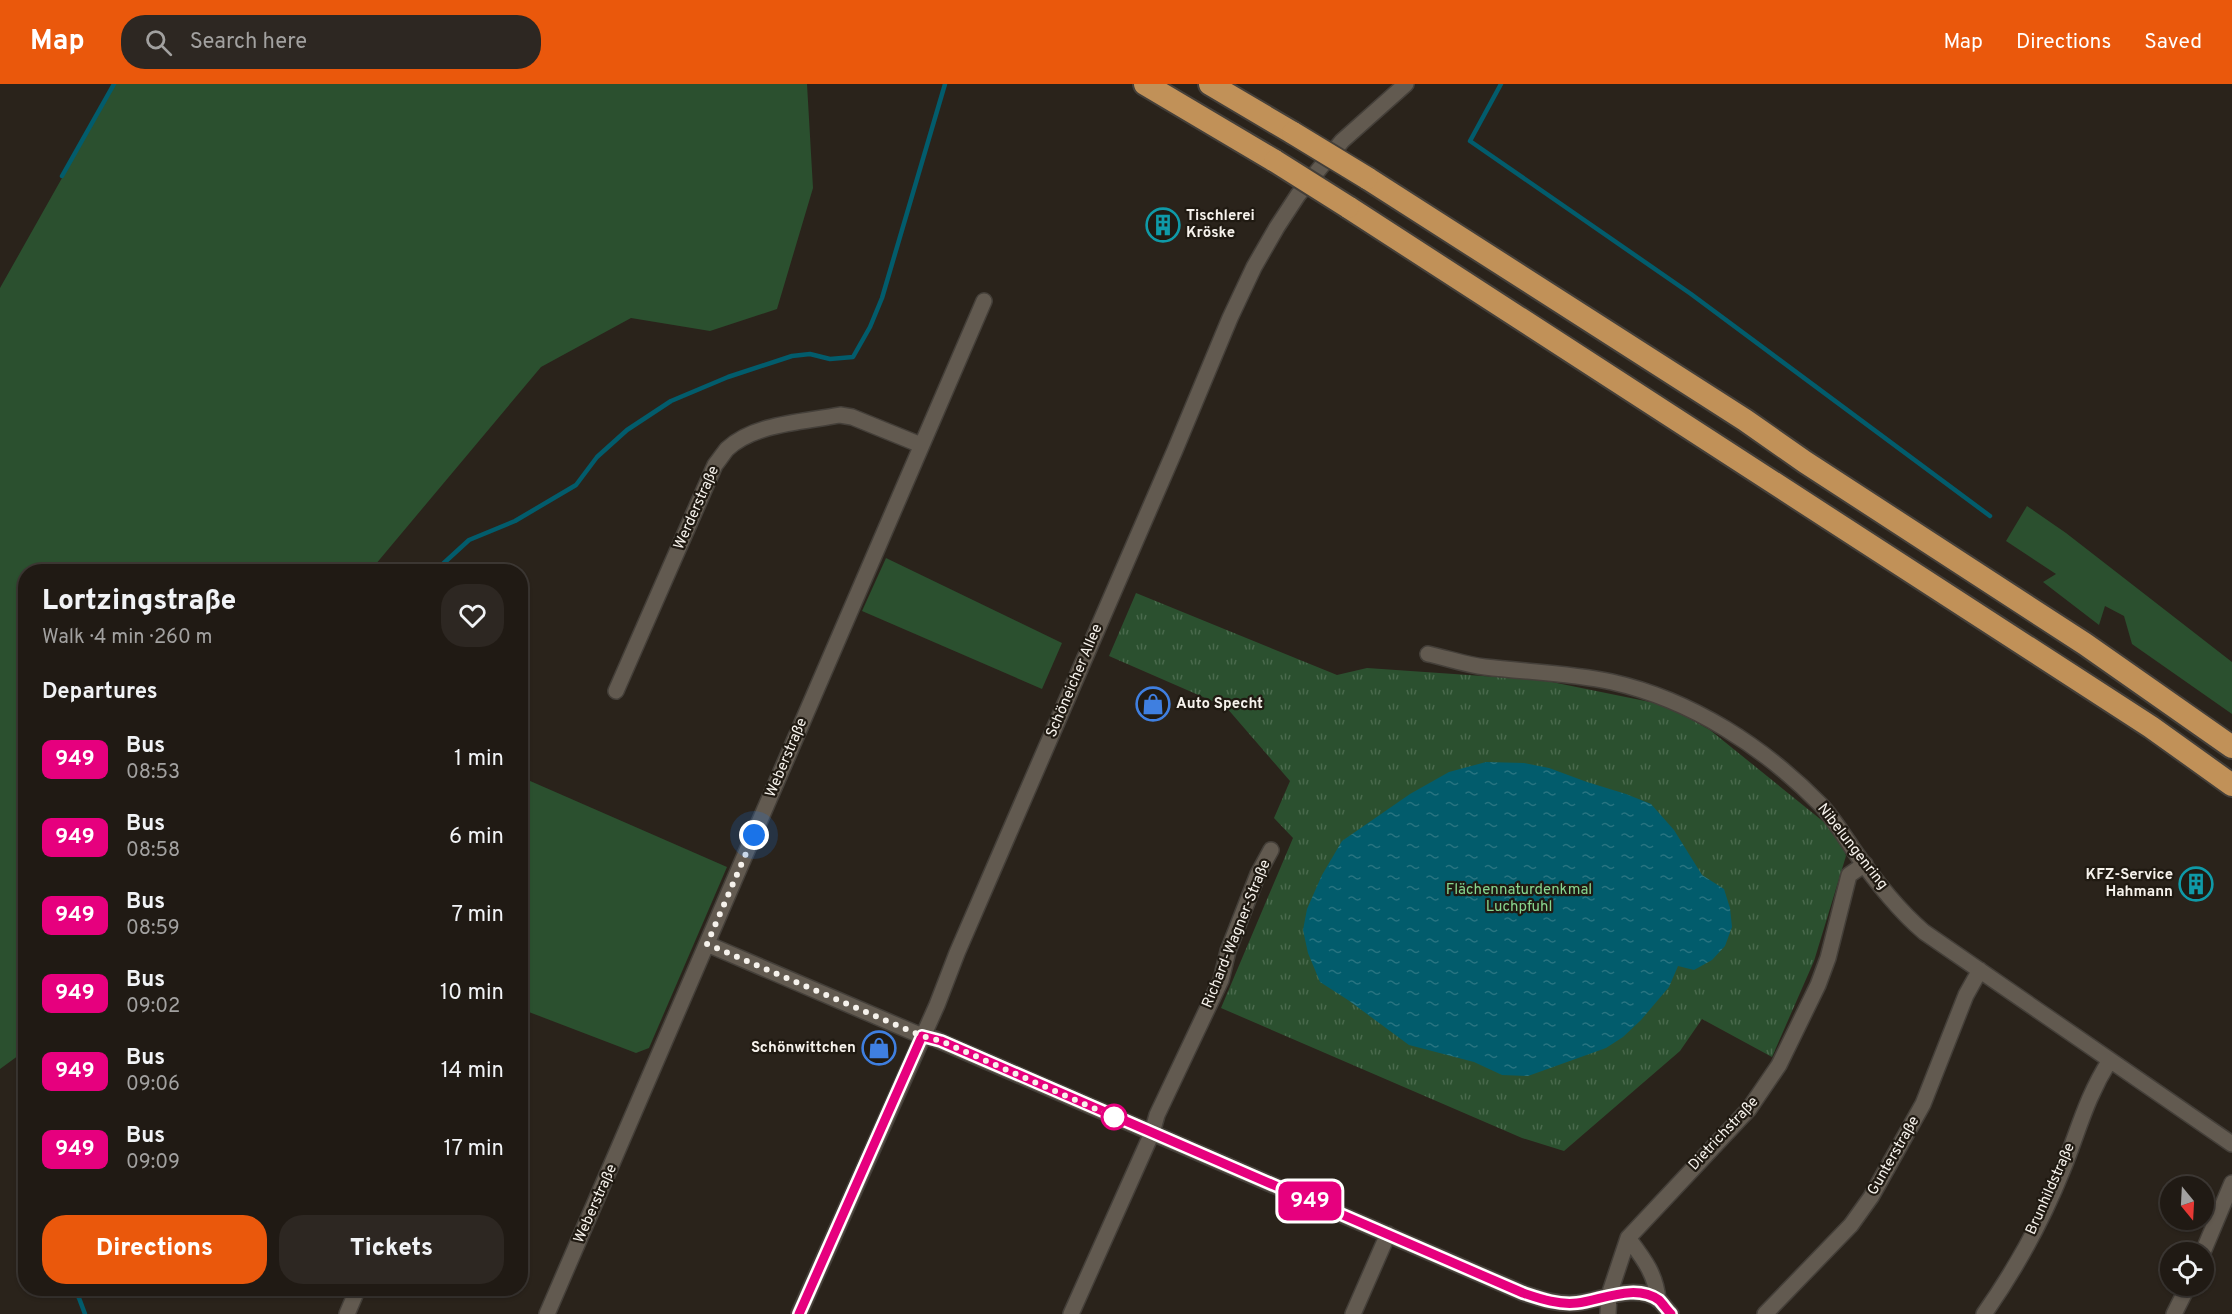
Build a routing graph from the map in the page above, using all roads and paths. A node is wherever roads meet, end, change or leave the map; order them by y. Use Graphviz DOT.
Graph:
graph roads {
  1 [pos="1145,84"];
  2 [pos="1210,84"];
  3 [pos="1406,84"];
  4 [pos="984,301"];
  5 [pos="921,445"];
  6 [pos="1428,654"];
  7 [pos="616,691"];
  8 [pos="2232,747"];
  9 [pos="2232,785"];
  10 [pos="1271,850"];
  11 [pos="1865,864"];
  12 [pos="707,944"];
  13 [pos="1980,970"];
  14 [pos="922,1036"];
  15 [pos="2110,1060"];
  16 [pos="1152,1133"];
  17 [pos="2232,1144"];
  18 [pos="2232,1183"];
  19 [pos="1388,1234"];
  20 [pos="1628,1238"];
  21 [pos="2207,1242"];
  22 [pos="1609,1295"];
  23 [pos="355,1296"];
  24 [pos="2183,1296"];
  25 [pos="1658,1300"];
  26 [pos="347,1314"];
  27 [pos="547,1314"];
  28 [pos="799,1314"];
  29 [pos="1071,1314"];
  30 [pos="1353,1314"];
  31 [pos="1608,1314"];
  32 [pos="1671,1314"];
  33 [pos="1765,1314"];
  34 [pos="1984,1314"];
  35 [pos="2174,1314"];
  1 -- 9 [label="highway, bridge"];
  2 -- 8 [label="highway, bridge"];
  3 -- 14 [label="street, Schöneicher Allee"];
  4 -- 5 [label="street, Weberstraße"];
  5 -- 7 [label="street, Werderstraße"];
  5 -- 12 [label="street, Weberstraße"];
  6 -- 11 [label="street, Nibelungenring"];
  10 -- 16 [label="street, Richard-Wagner-Straße"];
  11 -- 13 [label="street, Nibelungenring"];
  11 -- 20 [label="street, Dietrichstraße"];
  12 -- 14 [label="street"];
  12 -- 27 [label="street, Weberstraße"];
  13 -- 15 [label="street, Nibelungenring"];
  13 -- 33 [label="street, Gunterstraße"];
  14 -- 16 [label="street"];
  14 -- 28 [label="street, Schöneicher Allee"];
  15 -- 17 [label="street, Nibelungenring"];
  15 -- 34 [label="street, Brunhildstraße"];
  16 -- 19 [label="street"];
  16 -- 29 [label="street, Richard-Wagner-Straße"];
  18 -- 21 [label="street"];
  19 -- 22 [label="street"];
  19 -- 30 [label="street"];
  20 -- 22 [label="street, Dietrichstraße"];
  20 -- 25 [label="street"];
  22 -- 25 [label="street"];
  22 -- 31 [label="street, Dietrichstraße"];
  23 -- 26 [label="street"];
  24 -- 35 [label="street"];
  25 -- 32 [label="street"];
}
